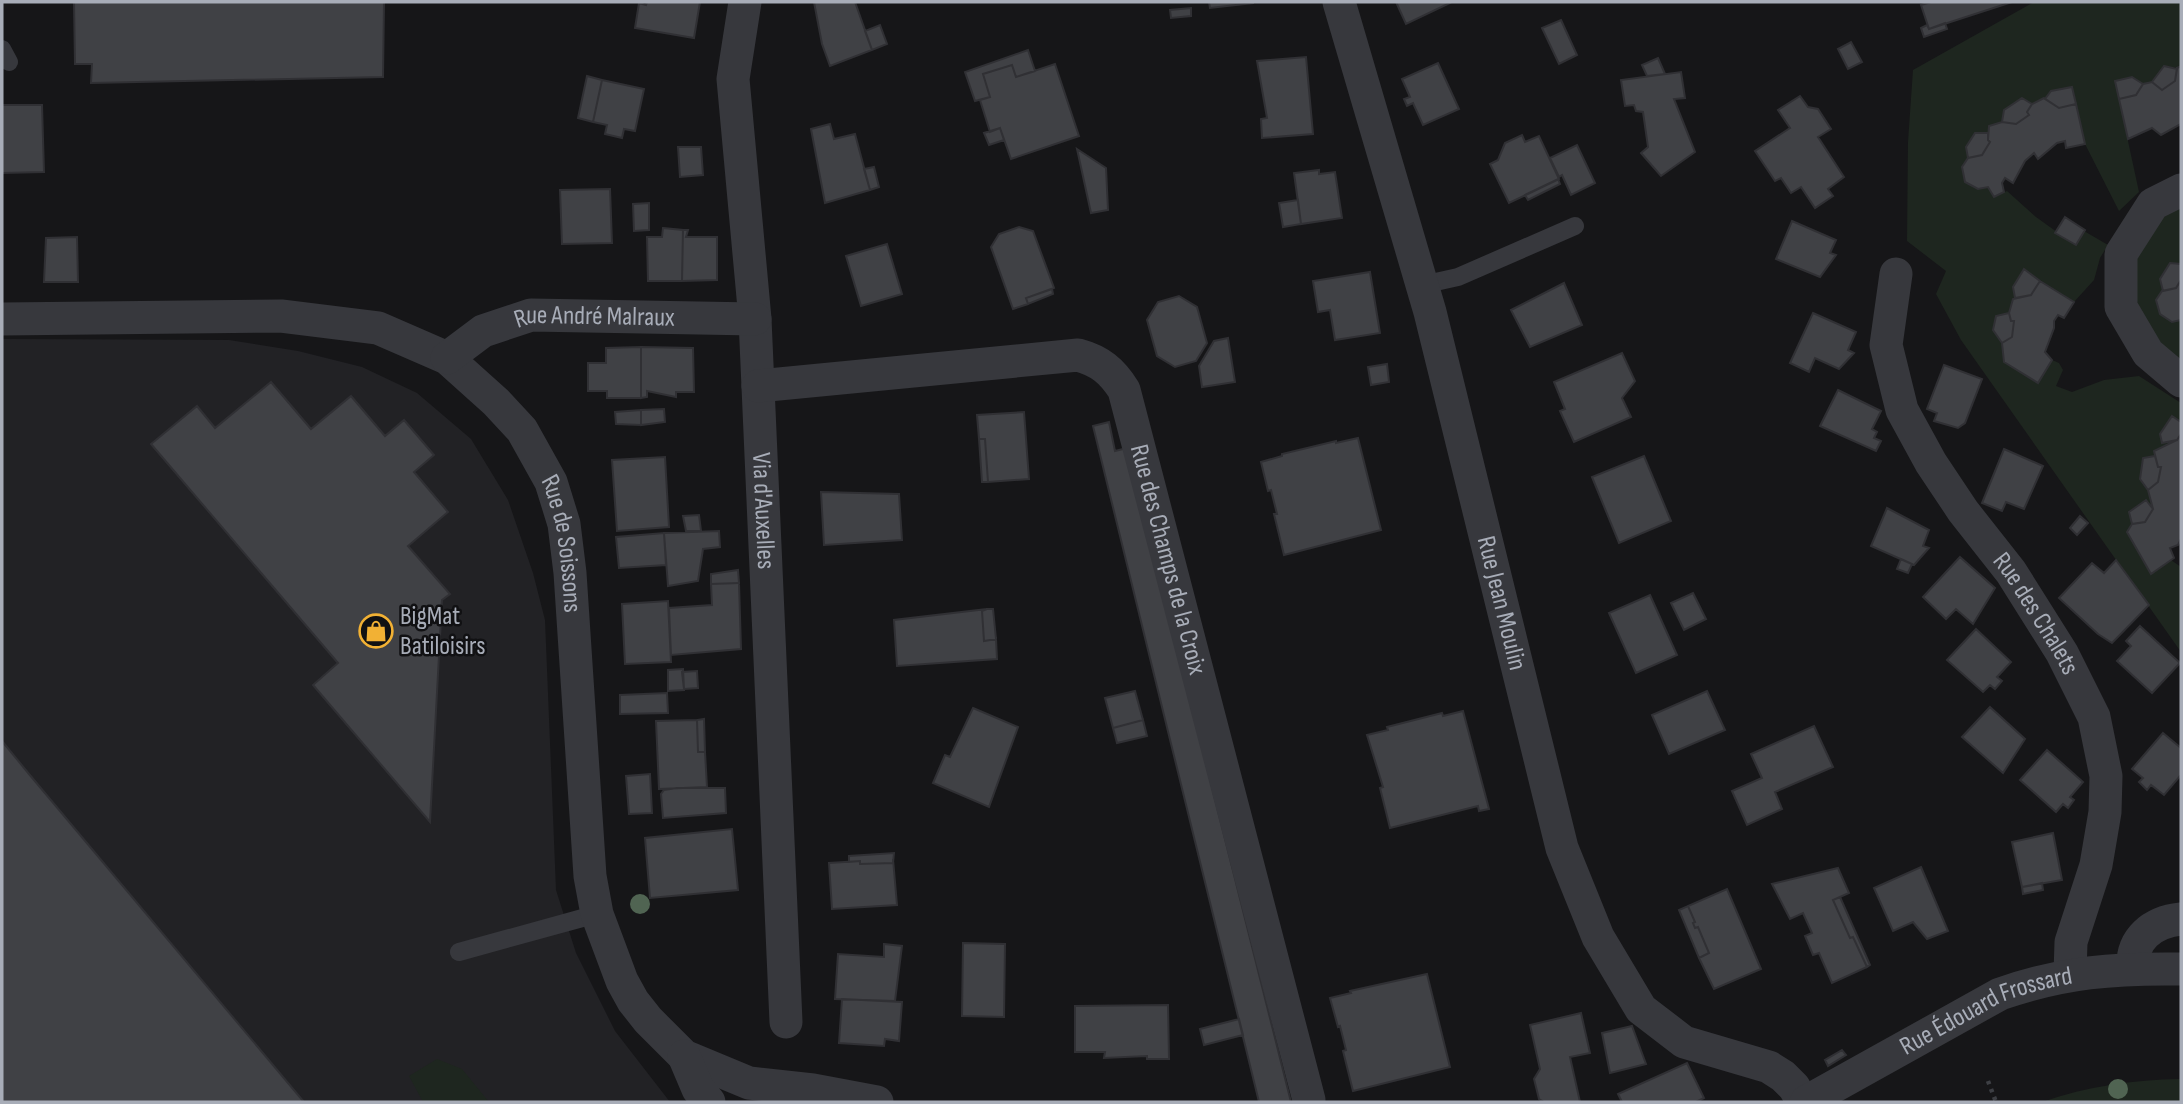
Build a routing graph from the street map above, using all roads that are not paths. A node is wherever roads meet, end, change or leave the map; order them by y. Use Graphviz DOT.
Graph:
graph roads {
  1 [pos="744,2"];
  2 [pos="1339,2"];
  3 [pos="2181,190"];
  4 [pos="1576,226"];
  5 [pos="1896,274"];
  6 [pos="1422,285"];
  7 [pos="755,319"];
  8 [pos="2,320"];
  9 [pos="447,358"];
  10 [pos="2181,381"];
  11 [pos="758,386"];
  12 [pos="597,914"];
  13 [pos="2181,919"];
  14 [pos="459,952"];
  15 [pos="2133,968"];
  16 [pos="2181,969"];
  17 [pos="2070,974"];
  18 [pos="786,1022"];
  19 [pos="684,1056"];
  20 [pos="1309,1100"];
  21 [pos="709,1102"];
  22 [pos="877,1102"];
  23 [pos="1804,1102"];
  1 -- 7 [label="street, Via d'Auxelles"];
  2 -- 6 [label="street, Rue Jean Moulin"];
  3 -- 10 [label="street"];
  4 -- 6 [label="lane"];
  5 -- 17 [label="street, Rue des Chalets"];
  6 -- 23 [label="street, Rue Jean Moulin"];
  7 -- 9 [label="street, Rue André Malraux"];
  7 -- 11 [label="street, Via d'Auxelles"];
  8 -- 9 [label="street, Rue de Soissons"];
  9 -- 12 [label="street, Rue de Soissons"];
  11 -- 18 [label="street, Via d'Auxelles"];
  11 -- 20 [label="street, Rue des Champs de la Croix"];
  12 -- 14 [label="lane"];
  12 -- 19 [label="street, Rue de Soissons"];
  13 -- 15 [label="street"];
  15 -- 16 [label="street, Rue Édouard Frossard"];
  15 -- 17 [label="street, Rue Édouard Frossard"];
  17 -- 23 [label="street, Rue Édouard Frossard"];
  19 -- 21 [label="street"];
  19 -- 22 [label="street, Rue de Soissons"];
}
